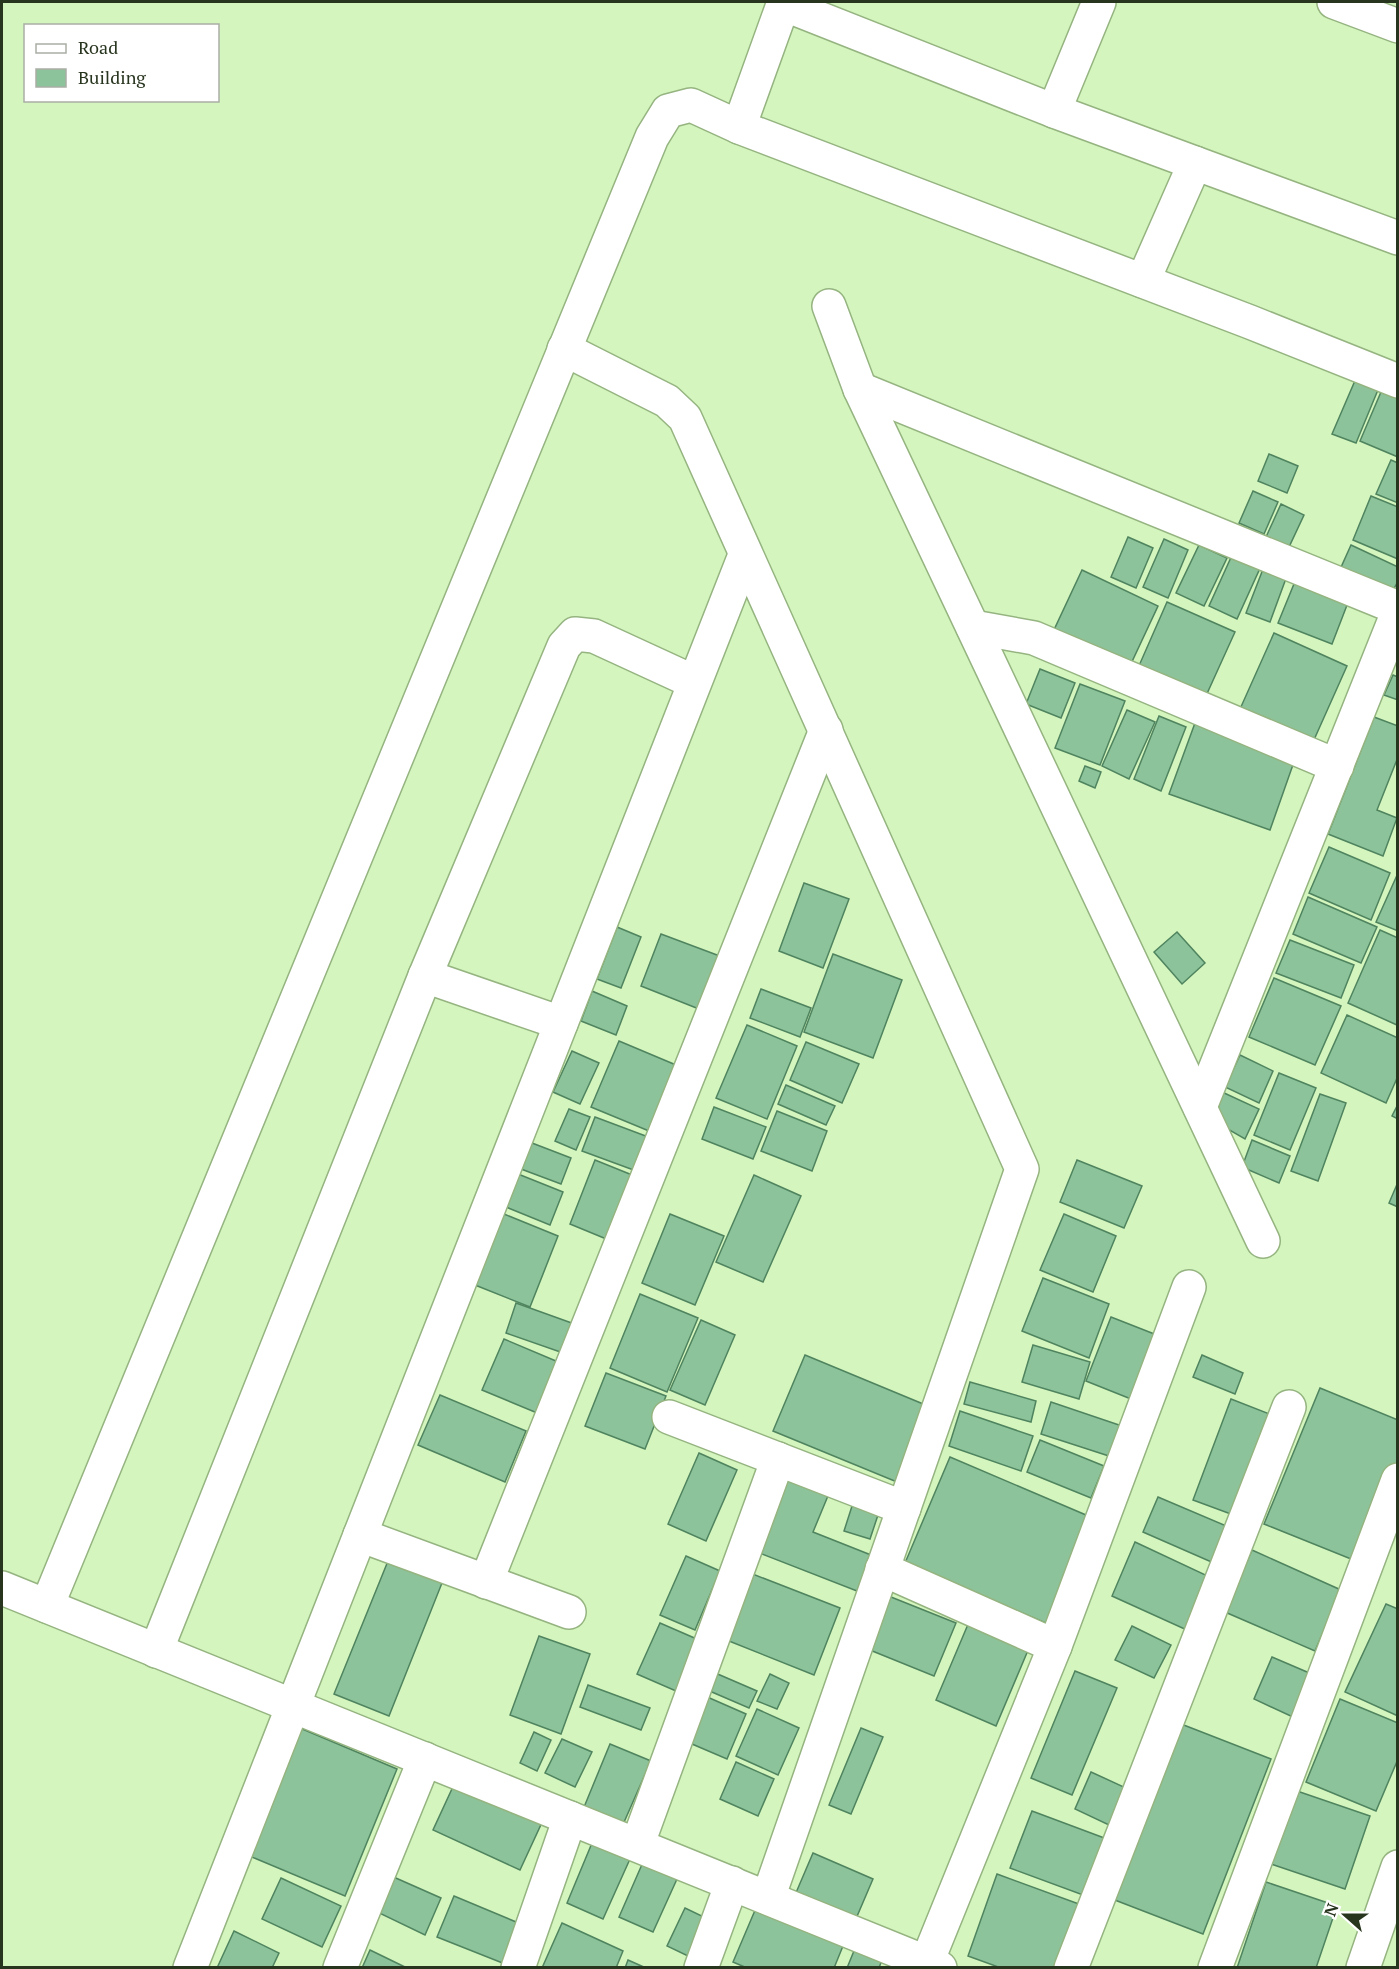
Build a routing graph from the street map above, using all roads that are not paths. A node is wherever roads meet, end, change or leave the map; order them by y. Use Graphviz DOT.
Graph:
graph roads {
  1 [pos="1099,2"];
  2 [pos="1334,2"];
  3 [pos="783,3"];
  4 [pos="1398,26"];
  5 [pos="1054,111"];
  6 [pos="739,127"];
  7 [pos="1195,163"];
  8 [pos="1398,238"];
  9 [pos="1143,281"];
  10 [pos="829,306"];
  11 [pos="564,349"];
  12 [pos="1398,381"];
  13 [pos="860,389"];
  14 [pos="745,555"];
  15 [pos="1398,610"];
  16 [pos="973,627"];
  17 [pos="694,682"];
  18 [pos="826,730"];
  19 [pos="1336,766"];
  20 [pos="425,976"];
  21 [pos="561,1023"];
  22 [pos="1200,1107"];
  23 [pos="1263,1241"];
  24 [pos="1189,1287"];
  25 [pos="1289,1407"];
  26 [pos="669,1417"];
  27 [pos="778,1459"];
  28 [pos="1398,1480"];
  29 [pos="904,1508"];
  30 [pos="360,1535"];
  31 [pos="882,1569"];
  32 [pos="486,1582"];
  33 [pos="2,1588"];
  34 [pos="47,1606"];
  35 [pos="568,1612"];
  36 [pos="1055,1646"];
  37 [pos="156,1650"];
  38 [pos="293,1706"];
  39 [pos="425,1759"];
  40 [pos="570,1818"];
  41 [pos="638,1843"];
  42 [pos="1398,1867"];
  43 [pos="732,1884"];
  44 [pos="768,1898"];
  45 [pos="933,1965"];
  46 [pos="190,1968"];
  47 [pos="340,1968"];
  48 [pos="518,1968"];
  49 [pos="701,1968"];
  50 [pos="1071,1968"];
  51 [pos="1215,1968"];
  52 [pos="1363,1968"];
  1 -- 5 [label="street"];
  2 -- 4 [label="street"];
  3 -- 5 [label="street"];
  3 -- 6 [label="street"];
  5 -- 7 [label="street"];
  6 -- 9 [label="street"];
  6 -- 11 [label="street"];
  7 -- 8 [label="street"];
  7 -- 9 [label="street"];
  9 -- 12 [label="street"];
  10 -- 13 [label="street"];
  11 -- 14 [label="street"];
  11 -- 34 [label="street"];
  13 -- 15 [label="street"];
  13 -- 16 [label="street"];
  14 -- 17 [label="street"];
  14 -- 18 [label="street"];
  15 -- 19 [label="street"];
  16 -- 19 [label="street"];
  16 -- 22 [label="street"];
  17 -- 20 [label="street"];
  17 -- 21 [label="street"];
  18 -- 29 [label="street"];
  18 -- 32 [label="street"];
  19 -- 22 [label="street"];
  20 -- 21 [label="street"];
  20 -- 37 [label="street"];
  21 -- 30 [label="street"];
  22 -- 23 [label="street"];
  24 -- 36 [label="street"];
  25 -- 50 [label="street"];
  26 -- 27 [label="street"];
  27 -- 29 [label="street"];
  27 -- 41 [label="street"];
  28 -- 51 [label="street"];
  29 -- 31 [label="street"];
  30 -- 32 [label="street"];
  30 -- 38 [label="street"];
  31 -- 36 [label="street"];
  31 -- 44 [label="street"];
  32 -- 35 [label="street"];
  33 -- 34 [label="street"];
  34 -- 37 [label="street"];
  36 -- 45 [label="street"];
  37 -- 38 [label="street"];
  38 -- 39 [label="street"];
  38 -- 46 [label="street"];
  39 -- 40 [label="street"];
  39 -- 47 [label="street"];
  40 -- 41 [label="street"];
  40 -- 48 [label="street"];
  41 -- 43 [label="street"];
  42 -- 52 [label="street"];
  43 -- 44 [label="street"];
  43 -- 49 [label="street"];
  44 -- 45 [label="street"];
}
